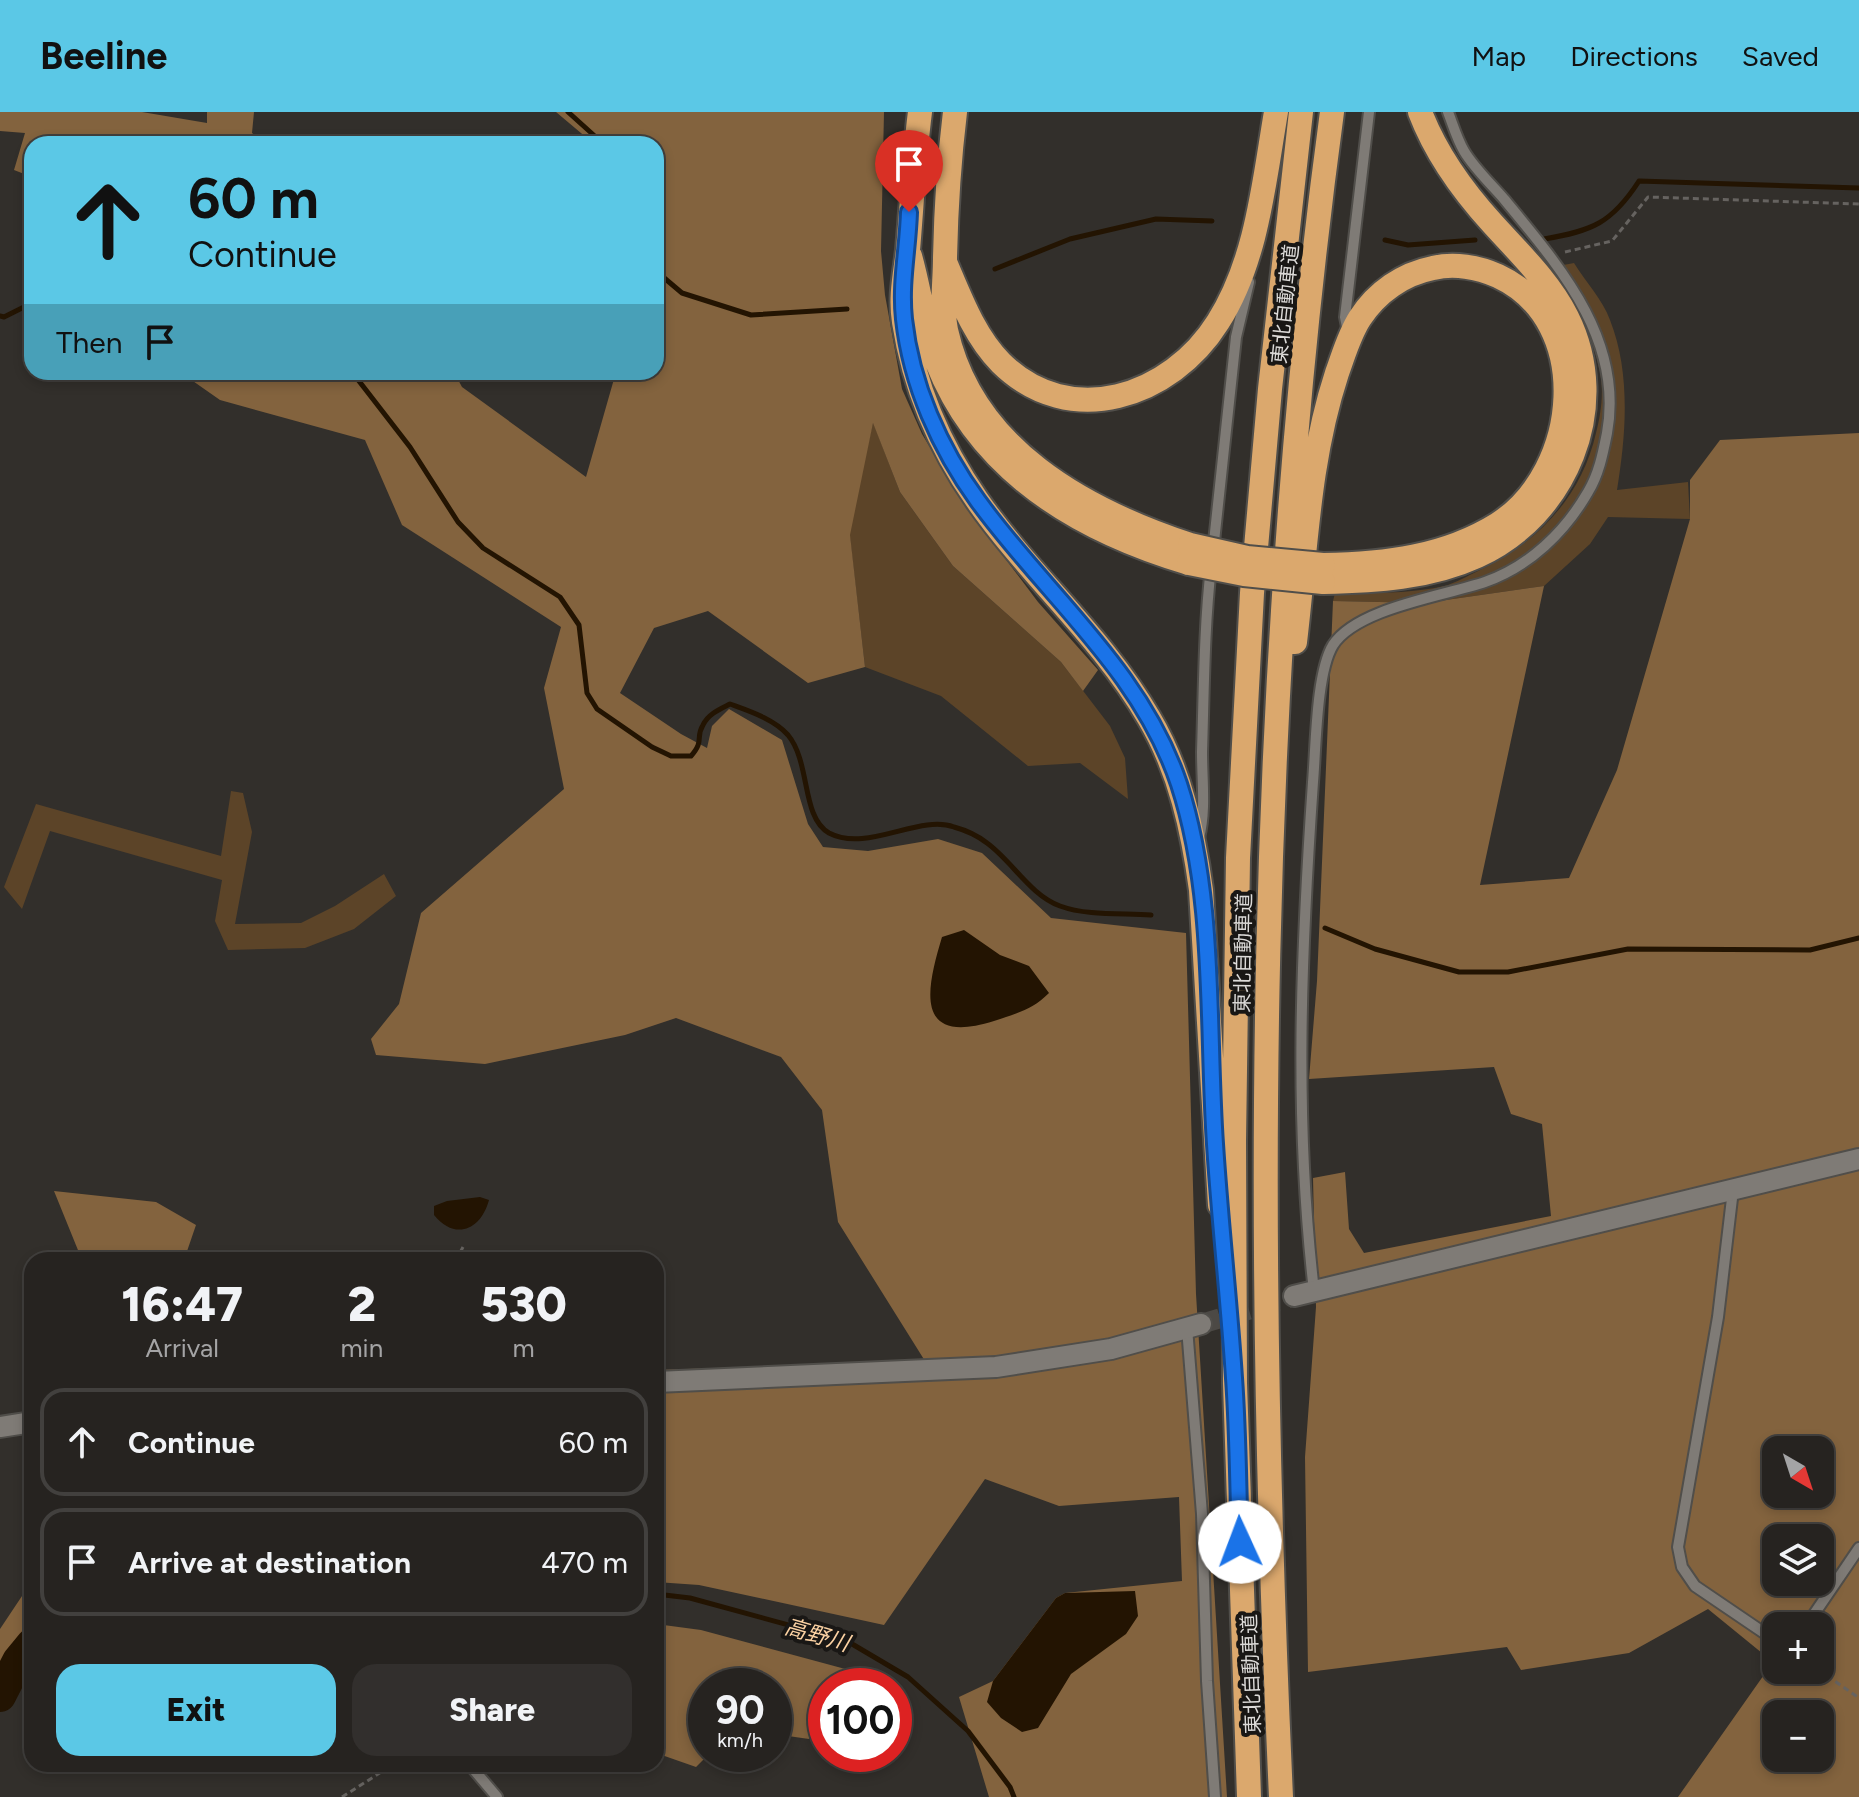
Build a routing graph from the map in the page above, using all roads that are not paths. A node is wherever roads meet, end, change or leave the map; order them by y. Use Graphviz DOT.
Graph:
graph roads {
  1 [pos="920,112"];
  2 [pos="955,112"];
  3 [pos="1276,112"];
  4 [pos="1301,112"];
  5 [pos="1332,112"];
  6 [pos="1369,112"];
  7 [pos="1420,112"];
  8 [pos="1448,112"];
  9 [pos="908,250"];
  10 [pos="945,262"];
  11 [pos="1245,265"];
  12 [pos="1349,338"];
  13 [pos="1190,554"];
  14 [pos="1323,574"];
  15 [pos="1196,852"];
  16 [pos="1269,858"];
  17 [pos="1859,1159"];
  18 [pos="1733,1190"];
  19 [pos="1304,1293"];
  20 [pos="1194,1326"];
  21 [pos="664,1382"];
  22 [pos="1235,1383"];
  23 [pos="24,1423"];
  24 [pos="0,1427"];
  25 [pos="1859,1548"];
  26 [pos="1816,1612"];
  27 [pos="1762,1631"];
  28 [pos="476,1772"];
  29 [pos="497,1797"];
  30 [pos="1215,1797"];
  31 [pos="1249,1797"];
  32 [pos="1281,1797"];
  1 -- 9 [label="highway"];
  2 -- 10 [label="highway"];
  3 -- 11 [label="highway"];
  4 -- 22 [label="highway, 東北自動車道"];
  5 -- 16 [label="highway, 東北自動車道"];
  6 -- 12 [label="lane"];
  7 -- 14 [label="highway"];
  8 -- 19 [label="lane"];
  9 -- 13 [label="highway"];
  9 -- 15 [label="highway"];
  10 -- 11 [label="highway"];
  10 -- 13 [label="highway"];
  11 -- 15 [label="lane"];
  12 -- 14 [label="highway"];
  12 -- 16 [label="highway"];
  13 -- 14 [label="highway, bridge"];
  15 -- 22 [label="highway"];
  16 -- 32 [label="highway, 東北自動車道"];
  17 -- 18 [label="street"];
  18 -- 19 [label="street"];
  18 -- 27 [label="lane"];
  20 -- 21 [label="street"];
  20 -- 30 [label="lane"];
  22 -- 31 [label="highway, 東北自動車道"];
  23 -- 24 [label="street"];
  25 -- 26 [label="lane"];
  28 -- 29 [label="lane"];
}
